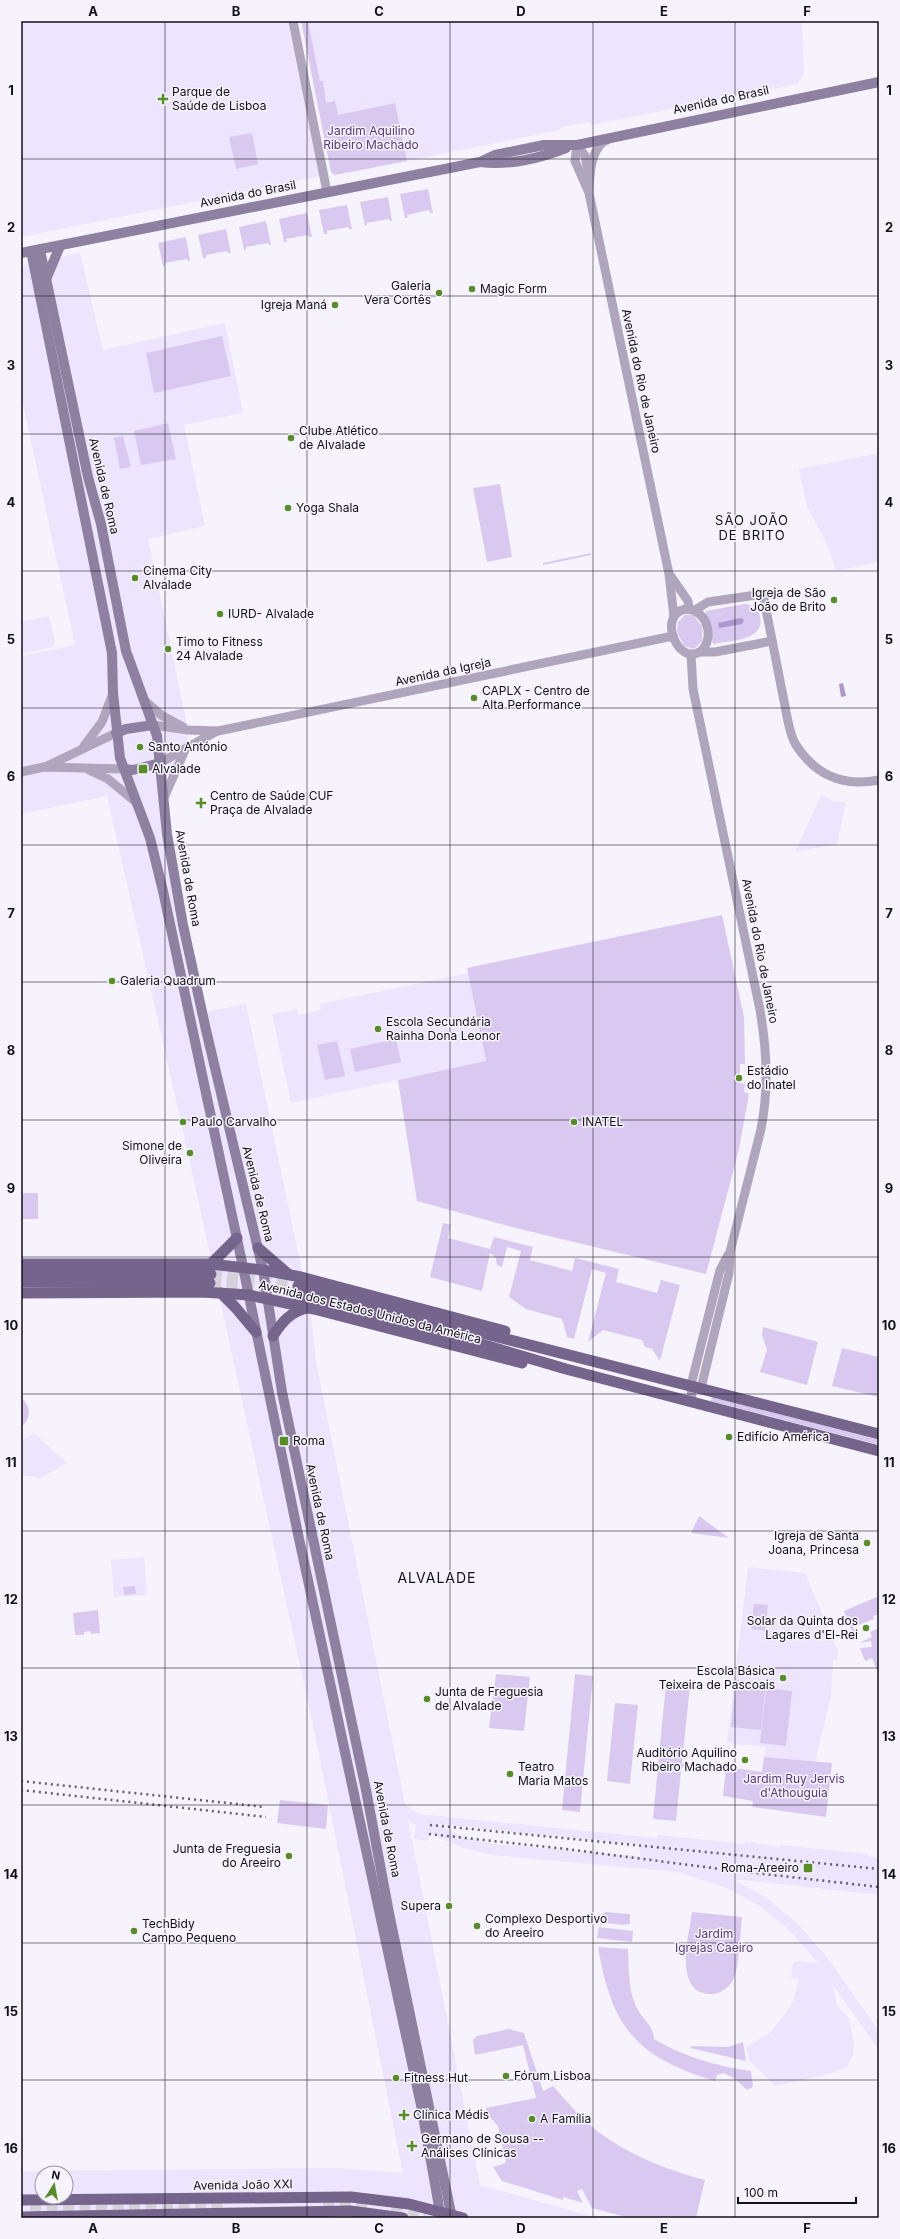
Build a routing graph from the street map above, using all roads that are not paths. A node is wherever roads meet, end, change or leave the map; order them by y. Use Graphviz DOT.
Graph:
graph roads {
  1 [pos="293,21"];
  2 [pos="879,82"];
  3 [pos="611,139"];
  4 [pos="573,146"];
  5 [pos="590,180"];
  6 [pos="327,192"];
  7 [pos="589,193"];
  8 [pos="60,246"];
  9 [pos="31,252"];
  10 [pos="47,278"];
  11 [pos="107,555"];
  12 [pos="93,558"];
  13 [pos="669,574"];
  14 [pos="692,610"];
  15 [pos="674,617"];
  16 [pos="673,636"];
  17 [pos="772,641"];
  18 [pos="701,652"];
  19 [pos="691,654"];
  20 [pos="113,693"];
  21 [pos="145,700"];
  22 [pos="153,725"];
  23 [pos="188,730"];
  24 [pos="218,731"];
  25 [pos="116,732"];
  26 [pos="185,750"];
  27 [pos="79,751"];
  28 [pos="160,763"];
  29 [pos="44,767"];
  30 [pos="82,767"];
  31 [pos="124,769"];
  32 [pos="21,772"];
  33 [pos="879,780"];
  34 [pos="164,800"];
  35 [pos="138,803"];
  36 [pos="202,1015"];
  37 [pos="190,1018"];
  38 [pos="237,1238"];
  39 [pos="258,1248"];
  40 [pos="21,1264"];
  41 [pos="243,1267"];
  42 [pos="263,1270"];
  43 [pos="21,1273"];
  44 [pos="211,1274"];
  45 [pos="289,1274"];
  46 [pos="21,1282"];
  47 [pos="21,1293"];
  48 [pos="220,1293"];
  49 [pos="249,1295"];
  50 [pos="267,1299"];
  51 [pos="308,1308"];
  52 [pos="256,1332"];
  53 [pos="273,1336"];
  54 [pos="551,1350"];
  55 [pos="566,1369"];
  56 [pos="696,1387"];
  57 [pos="692,1401"];
  58 [pos="879,1434"];
  59 [pos="879,1451"];
  60 [pos="319,1635"];
  61 [pos="332,1635"];
  62 [pos="367,1795"];
  63 [pos="356,1796"];
  64 [pos="425,2104"];
  65 [pos="351,2197"];
  66 [pos="21,2200"];
  67 [pos="114,2200"];
  68 [pos="350,2211"];
  69 [pos="106,2215"];
  70 [pos="446,2215"];
  71 [pos="21,2218"];
  72 [pos="403,2218"];
  73 [pos="463,2218"];
  1 -- 6 [label="street"];
  2 -- 3 [label="main road, Avenida do Brasil"];
  3 -- 4 [label="main road, Avenida do Brasil"];
  3 -- 5 [label="street, Avenida do Rio de Janeiro"];
  4 -- 5 [label="street, Avenida do Rio de Janeiro"];
  4 -- 6 [label="main road, Avenida do Brasil"];
  4 -- 7 [label="street, Avenida do Rio de Janeiro"];
  5 -- 7 [label="street, Avenida do Rio de Janeiro"];
  6 -- 8 [label="main road, Avenida do Brasil"];
  7 -- 13 [label="street, Avenida do Rio de Janeiro"];
  8 -- 9 [label="main road, Avenida do Brasil"];
  8 -- 10 [label="main road"];
  9 -- 10 [label="main road, Avenida de Roma"];
  9 -- 12 [label="main road, Avenida de Roma"];
  10 -- 11 [label="main road, Avenida de Roma"];
  11 -- 12 [label="main road"];
  11 -- 21 [label="main road, Avenida de Roma"];
  12 -- 20 [label="main road, Avenida de Roma"];
  13 -- 14 [label="street, Avenida do Rio de Janeiro"];
  13 -- 15 [label="street, Avenida do Rio de Janeiro"];
  14 -- 15 [label="street"];
  14 -- 17 [label="street"];
  14 -- 18 [label="street"];
  15 -- 16 [label="street"];
  16 -- 19 [label="street"];
  16 -- 24 [label="street, Avenida da Igreja"];
  17 -- 18 [label="street"];
  17 -- 33 [label="street"];
  18 -- 19 [label="street"];
  19 -- 56 [label="street, Avenida do Rio de Janeiro"];
  20 -- 25 [label="main road, Avenida de Roma"];
  20 -- 27 [label="street"];
  21 -- 22 [label="main road, Avenida de Roma"];
  21 -- 23 [label="street"];
  22 -- 23 [label="street, Avenida da Igreja"];
  22 -- 25 [label="main road"];
  22 -- 28 [label="main road, Avenida de Roma"];
  23 -- 24 [label="street, Avenida da Igreja"];
  24 -- 26 [label="street, Avenida da Igreja"];
  25 -- 27 [label="street"];
  25 -- 31 [label="main road, Avenida de Roma"];
  26 -- 28 [label="street, Avenida da Igreja"];
  26 -- 34 [label="street"];
  27 -- 29 [label="street"];
  28 -- 31 [label="main road"];
  28 -- 34 [label="main road, Avenida de Roma"];
  29 -- 30 [label="street"];
  29 -- 32 [label="street"];
  30 -- 31 [label="street"];
  30 -- 35 [label="street"];
  31 -- 35 [label="main road, Avenida de Roma"];
  34 -- 36 [label="main road, Avenida de Roma"];
  35 -- 37 [label="main road, Avenida de Roma"];
  36 -- 37 [label="main road"];
  36 -- 39 [label="main road, Avenida de Roma"];
  37 -- 38 [label="main road, Avenida de Roma"];
  38 -- 41 [label="main road, Avenida de Roma"];
  38 -- 44 [label="main road"];
  39 -- 42 [label="main road, Avenida de Roma"];
  39 -- 45 [label="main road"];
  40 -- 44 [label="main road, Avenida dos Estados Unidos da América"];
  41 -- 42 [label="main road, Avenida dos Estados Unidos da América"];
  41 -- 44 [label="main road, Avenida dos Estados Unidos da América"];
  41 -- 49 [label="main road, Avenida de Roma"];
  42 -- 45 [label="main road, Avenida dos Estados Unidos da América"];
  42 -- 50 [label="main road, Avenida de Roma"];
  43 -- 44 [label="main road, Avenida dos Estados Unidos da América"];
  44 -- 46 [label="main road, Avenida dos Estados Unidos da América"];
  45 -- 54 [label="main road, Avenida dos Estados Unidos da América"];
  47 -- 48 [label="main road, Avenida dos Estados Unidos da América"];
  48 -- 49 [label="main road, Avenida dos Estados Unidos da América"];
  48 -- 52 [label="main road"];
  49 -- 50 [label="main road, Avenida dos Estados Unidos da América"];
  49 -- 52 [label="main road, Avenida de Roma"];
  50 -- 51 [label="main road, Avenida dos Estados Unidos da América"];
  50 -- 53 [label="main road, Avenida de Roma"];
  51 -- 53 [label="main road"];
  51 -- 55 [label="main road, Avenida dos Estados Unidos da América"];
  52 -- 60 [label="main road, Avenida de Roma"];
  53 -- 61 [label="main road, Avenida de Roma"];
  54 -- 55 [label="main road, Avenida dos Estados Unidos da América"];
  54 -- 56 [label="main road, Avenida dos Estados Unidos da América"];
  55 -- 57 [label="main road, Avenida dos Estados Unidos da América"];
  56 -- 57 [label="main road"];
  56 -- 58 [label="main road, Avenida dos Estados Unidos da América"];
  57 -- 59 [label="main road, Avenida dos Estados Unidos da América"];
  60 -- 61 [label="main road"];
  60 -- 63 [label="main road, Avenida de Roma"];
  61 -- 62 [label="main road, Avenida de Roma"];
  62 -- 63 [label="main road"];
  62 -- 64 [label="main road, Avenida de Roma"];
  63 -- 64 [label="main road, Avenida de Roma"];
  64 -- 70 [label="main road, Avenida de Roma"];
  65 -- 67 [label="main road, Avenida João XXI"];
  65 -- 68 [label="main road"];
  65 -- 70 [label="main road, Avenida João XXI"];
  66 -- 67 [label="main road, Avenida João XXI"];
  67 -- 69 [label="main road"];
  68 -- 69 [label="main road"];
  68 -- 72 [label="main road"];
  69 -- 71 [label="main road"];
  70 -- 73 [label="main road, Avenida João XXI"];
}
